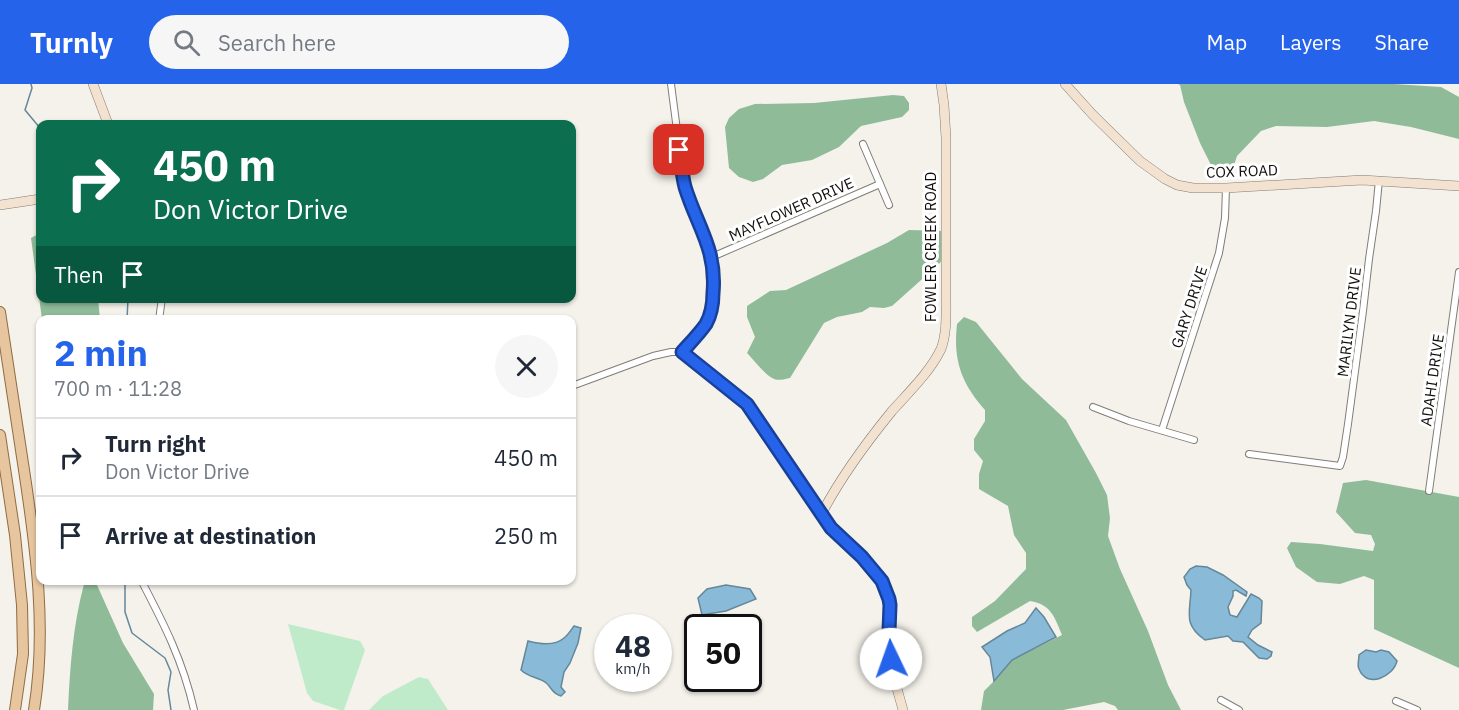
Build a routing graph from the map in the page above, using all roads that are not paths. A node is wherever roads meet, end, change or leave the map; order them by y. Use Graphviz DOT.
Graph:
graph roads {
  1 [pos="93,84"];
  2 [pos="671,84"];
  3 [pos="941,84"];
  4 [pos="1065,84"];
  5 [pos="106,120"];
  6 [pos="863,144"];
  7 [pos="1379,180"];
  8 [pos="880,184"];
  9 [pos="1459,186"];
  10 [pos="1226,188"];
  11 [pos="36,200"];
  12 [pos="0,205"];
  13 [pos="889,205"];
  14 [pos="712,256"];
  15 [pos="1459,272"];
  16 [pos="0,312"];
  17 [pos="682,352"];
  18 [pos="576,385"];
  19 [pos="1093,407"];
  20 [pos="1162,430"];
  21 [pos="0,435"];
  22 [pos="1194,440"];
  23 [pos="1249,454"];
  24 [pos="1429,491"];
  25 [pos="821,515"];
  26 [pos="36,560"];
  27 [pos="39,585"];
  28 [pos="144,585"];
  29 [pos="1221,700"];
  30 [pos="1396,700"];
  31 [pos="15,710"];
  32 [pos="34,710"];
  33 [pos="194,710"];
  34 [pos="903,710"];
  35 [pos="1239,710"];
  36 [pos="1417,710"];
  1 -- 5 [label="main road"];
  2 -- 14 [label="street"];
  3 -- 25 [label="main road, FOWLER CREEK ROAD"];
  4 -- 10 [label="main road, COX ROAD"];
  6 -- 8 [label="street"];
  7 -- 9 [label="main road, COX ROAD"];
  7 -- 10 [label="main road, COX ROAD"];
  7 -- 23 [label="street, MARILYN DRIVE"];
  8 -- 13 [label="street"];
  8 -- 14 [label="street, MAYFLOWER DRIVE"];
  10 -- 20 [label="street, GARY DRIVE"];
  11 -- 12 [label="main road"];
  14 -- 17 [label="street"];
  15 -- 24 [label="street, ADAHI DRIVE"];
  16 -- 26 [label="main road"];
  17 -- 18 [label="street"];
  17 -- 25 [label="street"];
  19 -- 20 [label="street"];
  20 -- 22 [label="street"];
  21 -- 31 [label="main road"];
  25 -- 34 [label="main road"];
  27 -- 32 [label="main road"];
  28 -- 33 [label="street"];
  29 -- 35 [label="street"];
  30 -- 36 [label="street"];
}
